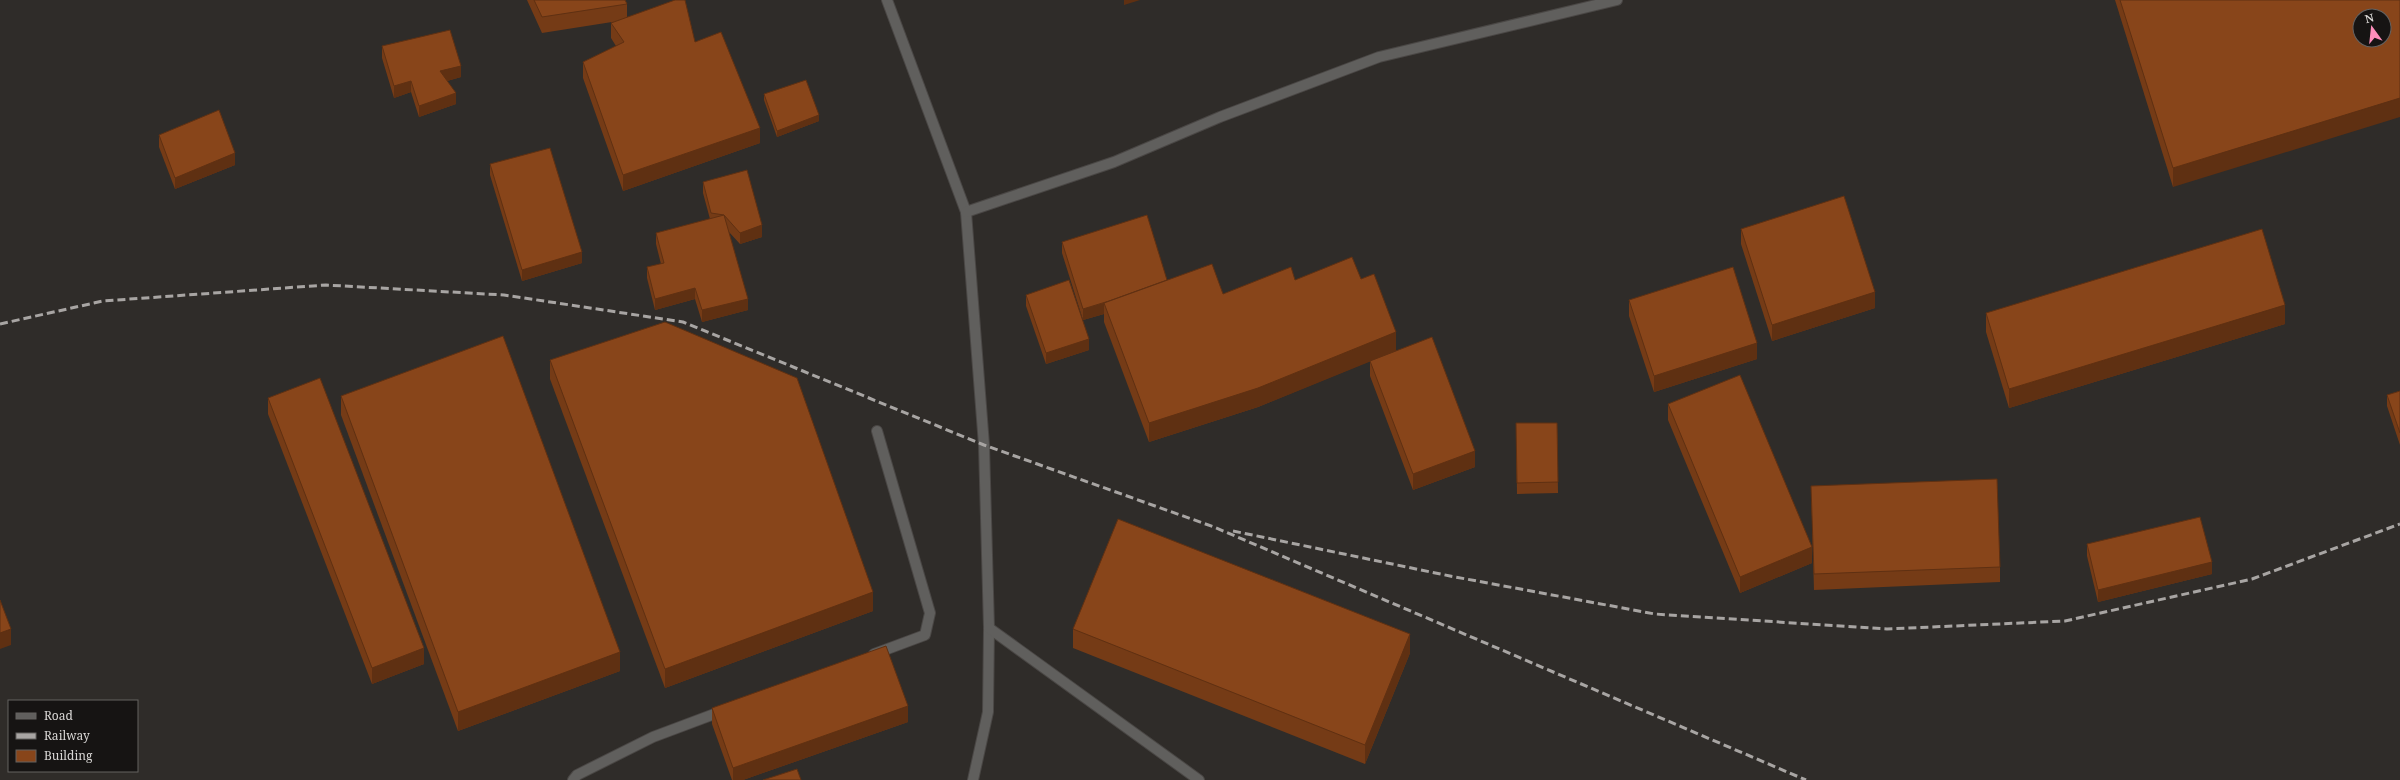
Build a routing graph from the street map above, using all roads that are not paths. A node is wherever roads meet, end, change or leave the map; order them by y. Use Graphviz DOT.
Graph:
graph roads {
  1 [pos="887,0"];
  2 [pos="1617,0"];
  3 [pos="966,212"];
  4 [pos="876,431"];
  5 [pos="989,628"];
  6 [pos="866,657"];
  7 [pos="734,707"];
  8 [pos="573,780"];
  9 [pos="973,780"];
  10 [pos="1199,780"];
  1 -- 3 [label="street"];
  2 -- 3 [label="street"];
  3 -- 5 [label="street"];
  4 -- 6 [label="street"];
  5 -- 9 [label="street"];
  5 -- 10 [label="street"];
  7 -- 8 [label="street"];
}
